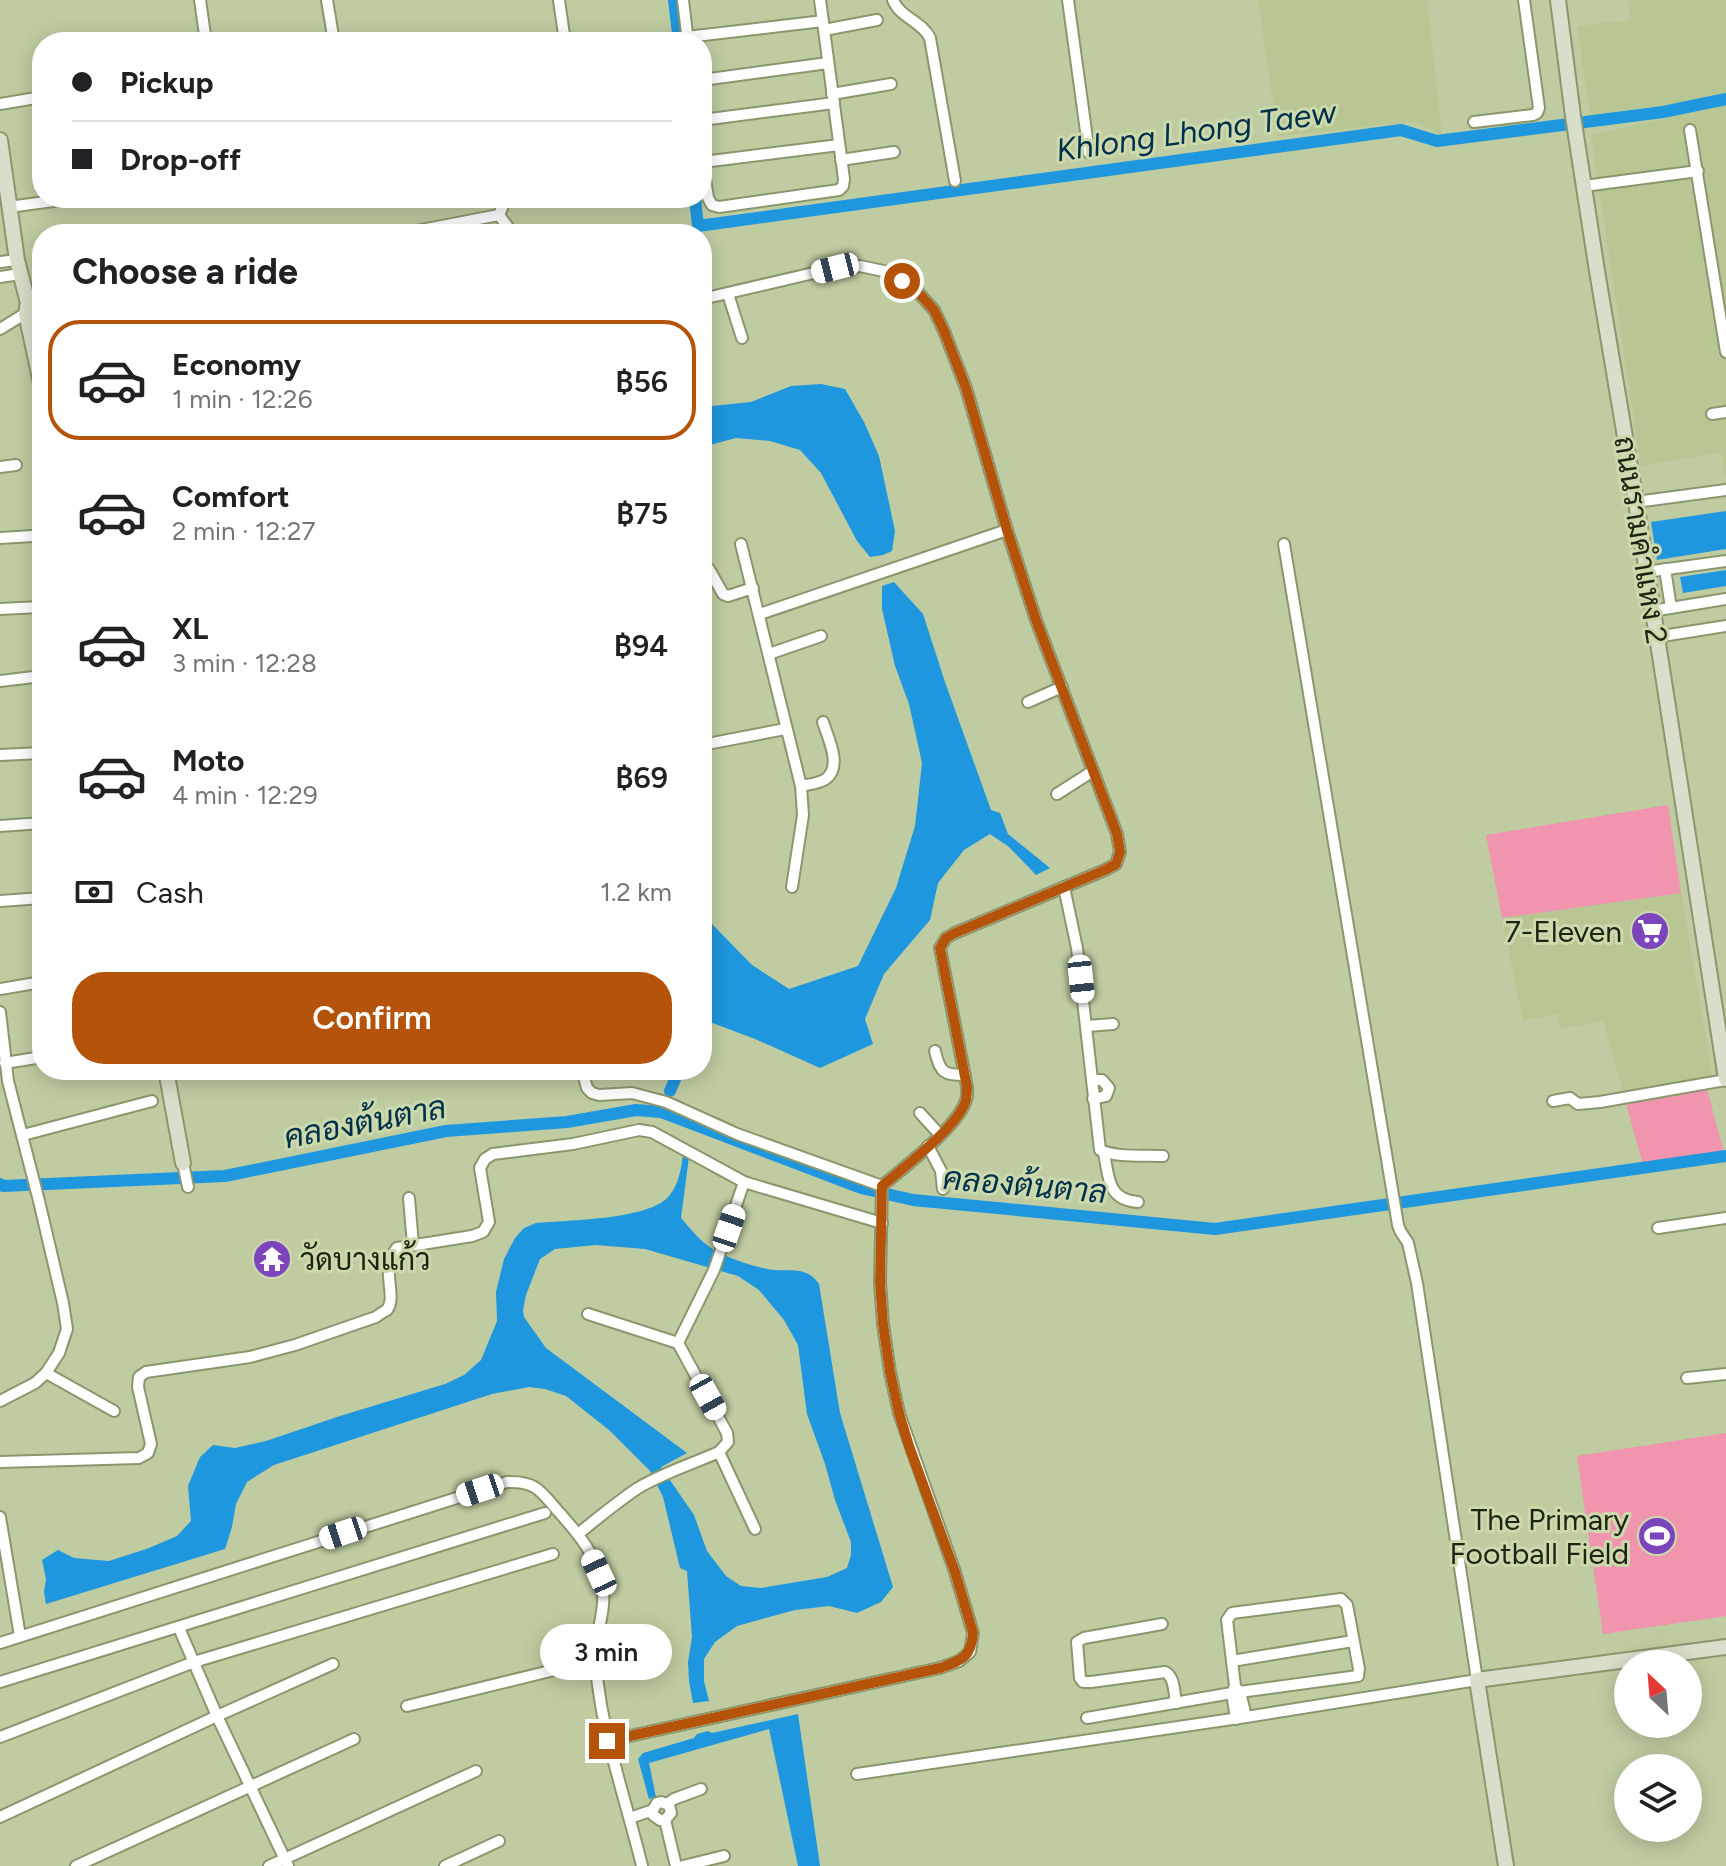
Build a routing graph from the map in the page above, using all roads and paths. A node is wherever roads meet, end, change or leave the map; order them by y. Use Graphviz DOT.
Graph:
graph roads {
  1 [pos="200,0"];
  2 [pos="327,0"];
  3 [pos="559,0"];
  4 [pos="683,0"];
  5 [pos="820,0"];
  6 [pos="893,0"];
  7 [pos="1068,0"];
  8 [pos="1524,0"];
  9 [pos="1558,0"];
  10 [pos="877,20"];
  11 [pos="823,25"];
  12 [pos="205,32"];
  13 [pos="332,32"];
  14 [pos="564,32"];
  15 [pos="687,32"];
  16 [pos="712,37"];
  17 [pos="828,63"];
  18 [pos="712,79"];
  19 [pos="891,84"];
  20 [pos="32,99"];
  21 [pos="833,99"];
  22 [pos="0,104"];
  23 [pos="712,118"];
  24 [pos="1474,122"];
  25 [pos="1690,130"];
  26 [pos="0,140"];
  27 [pos="839,145"];
  28 [pos="894,152"];
  29 [pos="1089,153"];
  30 [pos="712,159"];
  31 [pos="841,160"];
  32 [pos="1698,171"];
  33 [pos="955,181"];
  34 [pos="1584,186"];
  35 [pos="32,204"];
  36 [pos="712,205"];
  37 [pos="9,207"];
  38 [pos="502,208"];
  39 [pos="499,215"];
  40 [pos="452,224"];
  41 [pos="506,224"];
  42 [pos="0,262"];
  43 [pos="19,267"];
  44 [pos="0,277"];
  45 [pos="728,294"];
  46 [pos="712,297"];
  47 [pos="32,306"];
  48 [pos="0,329"];
  49 [pos="742,338"];
  50 [pos="1726,352"];
  51 [pos="1726,412"];
  52 [pos="1712,414"];
  53 [pos="16,465"];
  54 [pos="0,467"];
  55 [pos="1726,490"];
  56 [pos="1636,502"];
  57 [pos="1007,530"];
  58 [pos="32,536"];
  59 [pos="0,538"];
  60 [pos="741,544"];
  61 [pos="1284,544"];
  62 [pos="1726,561"];
  63 [pos="1665,569"];
  64 [pos="1646,572"];
  65 [pos="712,574"];
  66 [pos="753,588"];
  67 [pos="1726,599"];
  68 [pos="32,607"];
  69 [pos="1671,608"];
  70 [pos="0,609"];
  71 [pos="1652,611"];
  72 [pos="760,614"];
  73 [pos="1726,626"];
  74 [pos="821,636"];
  75 [pos="1656,637"];
  76 [pos="769,654"];
  77 [pos="32,677"];
  78 [pos="0,681"];
  79 [pos="1062,687"];
  80 [pos="1028,702"];
  81 [pos="823,722"];
  82 [pos="785,729"];
  83 [pos="712,743"];
  84 [pos="32,753"];
  85 [pos="0,755"];
  86 [pos="1093,771"];
  87 [pos="801,786"];
  88 [pos="1057,794"];
  89 [pos="32,824"];
  90 [pos="0,826"];
  91 [pos="792,887"];
  92 [pos="1064,887"];
  93 [pos="32,899"];
  94 [pos="0,901"];
  95 [pos="32,984"];
  96 [pos="0,989"];
  97 [pos="0,1012"];
  98 [pos="1113,1024"];
  99 [pos="1722,1025"];
  100 [pos="1087,1026"];
  101 [pos="935,1051"];
  102 [pos="32,1059"];
  103 [pos="5,1063"];
  104 [pos="965,1075"];
  105 [pos="168,1080"];
  106 [pos="585,1080"];
  107 [pos="1092,1080"];
  108 [pos="1726,1080"];
  109 [pos="1093,1099"];
  110 [pos="152,1101"];
  111 [pos="1553,1101"];
  112 [pos="920,1113"];
  113 [pos="23,1135"];
  114 [pos="940,1135"];
  115 [pos="928,1146"];
  116 [pos="1104,1153"];
  117 [pos="1163,1156"];
  118 [pos="183,1163"];
  119 [pos="744,1182"];
  120 [pos="188,1187"];
  121 [pos="943,1189"];
  122 [pos="882,1190"];
  123 [pos="409,1198"];
  124 [pos="1138,1202"];
  125 [pos="882,1218"];
  126 [pos="1726,1218"];
  127 [pos="1658,1228"];
  128 [pos="413,1245"];
  129 [pos="588,1314"];
  130 [pos="678,1343"];
  131 [pos="46,1373"];
  132 [pos="1726,1374"];
  133 [pos="1687,1378"];
  134 [pos="0,1401"];
  135 [pos="114,1411"];
  136 [pos="719,1452"];
  137 [pos="0,1462"];
  138 [pos="545,1513"];
  139 [pos="0,1517"];
  140 [pos="755,1529"];
  141 [pos="578,1534"];
  142 [pos="553,1554"];
  143 [pos="1162,1624"];
  144 [pos="179,1628"];
  145 [pos="20,1636"];
  146 [pos="1353,1641"];
  147 [pos="0,1643"];
  148 [pos="1726,1647"];
  149 [pos="595,1660"];
  150 [pos="1232,1661"];
  151 [pos="194,1662"];
  152 [pos="333,1664"];
  153 [pos="1477,1680"];
  154 [pos="0,1682"];
  155 [pos="1236,1691"];
  156 [pos="1176,1703"];
  157 [pos="407,1706"];
  158 [pos="217,1716"];
  159 [pos="1087,1718"];
  160 [pos="1241,1718"];
  161 [pos="0,1737"];
  162 [pos="354,1739"];
  163 [pos="607,1741"];
  164 [pos="476,1771"];
  165 [pos="857,1774"];
  166 [pos="252,1786"];
  167 [pos="701,1789"];
  168 [pos="667,1804"];
  169 [pos="653,1810"];
  170 [pos="0,1817"];
  171 [pos="630,1818"];
  172 [pos="665,1820"];
  173 [pos="499,1841"];
  174 [pos="724,1856"];
  175 [pos="287,1862"];
  176 [pos="76,1866"];
  177 [pos="269,1866"];
  178 [pos="445,1866"];
  179 [pos="642,1866"];
  180 [pos="676,1866"];
  181 [pos="683,1866"];
  182 [pos="1506,1866"];
  1 -- 12 [label="street"];
  2 -- 13 [label="street"];
  3 -- 14 [label="street"];
  4 -- 15 [label="street"];
  5 -- 11 [label="street"];
  6 -- 33 [label="street"];
  7 -- 29 [label="street"];
  8 -- 24 [label="street"];
  9 -- 34 [label="main road, ถนนรามคำแหง 2"];
  10 -- 11 [label="street"];
  11 -- 16 [label="street"];
  11 -- 17 [label="street"];
  17 -- 18 [label="street"];
  17 -- 21 [label="street"];
  19 -- 21 [label="street"];
  20 -- 22 [label="street"];
  21 -- 23 [label="street"];
  21 -- 27 [label="street"];
  25 -- 32 [label="street"];
  26 -- 37 [label="main road"];
  27 -- 30 [label="street"];
  27 -- 31 [label="street"];
  28 -- 31 [label="street"];
  31 -- 36 [label="street"];
  32 -- 34 [label="street"];
  32 -- 50 [label="street"];
  34 -- 56 [label="main road, ถนนรามคำแหง 2"];
  35 -- 37 [label="street"];
  37 -- 43 [label="main road"];
  38 -- 39 [label="street"];
  39 -- 40 [label="street"];
  39 -- 41 [label="street"];
  42 -- 43 [label="street"];
  43 -- 44 [label="street"];
  43 -- 47 [label="main road"];
  45 -- 46 [label="street"];
  45 -- 49 [label="street"];
  45 -- 57 [label="street"];
  47 -- 48 [label="street"];
  51 -- 52 [label="street"];
  53 -- 54 [label="street"];
  55 -- 56 [label="street"];
  56 -- 64 [label="main road, ถนนรามคำแหง 2"];
  57 -- 72 [label="street"];
  57 -- 79 [label="street"];
  58 -- 59 [label="street"];
  60 -- 66 [label="street"];
  61 -- 153 [label="street"];
  62 -- 63 [label="street"];
  63 -- 64 [label="street"];
  63 -- 69 [label="street"];
  64 -- 71 [label="main road, ถนนรามคำแหง 2"];
  65 -- 66 [label="street"];
  66 -- 72 [label="street"];
  67 -- 69 [label="street"];
  68 -- 70 [label="street"];
  69 -- 71 [label="street"];
  71 -- 75 [label="main road, ถนนรามคำแหง 2"];
  72 -- 76 [label="street"];
  73 -- 75 [label="street"];
  74 -- 76 [label="street"];
  75 -- 99 [label="main road, ถนนรามคำแหง 2"];
  76 -- 82 [label="street"];
  77 -- 78 [label="street"];
  79 -- 80 [label="street"];
  79 -- 86 [label="street"];
  81 -- 87 [label="street"];
  82 -- 83 [label="street"];
  82 -- 87 [label="street"];
  84 -- 85 [label="street"];
  86 -- 88 [label="street"];
  86 -- 92 [label="street"];
  87 -- 91 [label="street"];
  89 -- 90 [label="street"];
  92 -- 100 [label="street"];
  92 -- 104 [label="street"];
  93 -- 94 [label="street"];
  95 -- 96 [label="street"];
  97 -- 103 [label="street"];
  98 -- 100 [label="street"];
  99 -- 108 [label="main road, ถนนรามคำแหง 2"];
  100 -- 107 [label="street"];
  101 -- 104 [label="street"];
  102 -- 103 [label="street"];
  103 -- 113 [label="street"];
  104 -- 114 [label="street"];
  105 -- 118 [label="main road"];
  106 -- 122 [label="street"];
  107 -- 109 [label="street"];
  107 -- 109 [label="street"];
  108 -- 111 [label="street"];
  109 -- 116 [label="street"];
  110 -- 113 [label="street"];
  112 -- 114 [label="street"];
  113 -- 131 [label="street"];
  114 -- 115 [label="street"];
  115 -- 121 [label="street"];
  115 -- 122 [label="street"];
  116 -- 117 [label="street"];
  116 -- 124 [label="street"];
  118 -- 120 [label="street"];
  119 -- 125 [label="street"];
  119 -- 128 [label="street"];
  119 -- 130 [label="street"];
  122 -- 125 [label="street"];
  123 -- 128 [label="street"];
  125 -- 163 [label="street"];
  126 -- 127 [label="street"];
  128 -- 137 [label="street"];
  129 -- 130 [label="street"];
  130 -- 136 [label="street"];
  131 -- 134 [label="street"];
  131 -- 135 [label="street"];
  132 -- 133 [label="street"];
  136 -- 140 [label="street"];
  136 -- 141 [label="street"];
  138 -- 144 [label="street"];
  139 -- 145 [label="street"];
  141 -- 145 [label="street"];
  141 -- 149 [label="street"];
  142 -- 151 [label="street"];
  143 -- 156 [label="street"];
  144 -- 151 [label="street"];
  144 -- 154 [label="street"];
  145 -- 147 [label="street"];
  146 -- 150 [label="street"];
  146 -- 150 [label="street"];
  146 -- 155 [label="street"];
  148 -- 153 [label="main road"];
  149 -- 157 [label="street"];
  149 -- 163 [label="street"];
  150 -- 155 [label="street"];
  151 -- 158 [label="street"];
  151 -- 161 [label="street"];
  152 -- 158 [label="street"];
  153 -- 160 [label="street"];
  153 -- 182 [label="main road"];
  155 -- 156 [label="street"];
  155 -- 160 [label="street"];
  156 -- 159 [label="street"];
  158 -- 166 [label="street"];
  158 -- 170 [label="street"];
  160 -- 165 [label="street"];
  162 -- 166 [label="street"];
  163 -- 171 [label="street"];
  164 -- 175 [label="street"];
  166 -- 175 [label="street"];
  166 -- 176 [label="street"];
  167 -- 168 [label="street"];
  168 -- 169 [label="street"];
  168 -- 172 [label="street"];
  169 -- 171 [label="street"];
  169 -- 172 [label="street"];
  171 -- 179 [label="street"];
  172 -- 180 [label="street"];
  173 -- 178 [label="street"];
  174 -- 181 [label="street"];
  175 -- 177 [label="street"];
}
